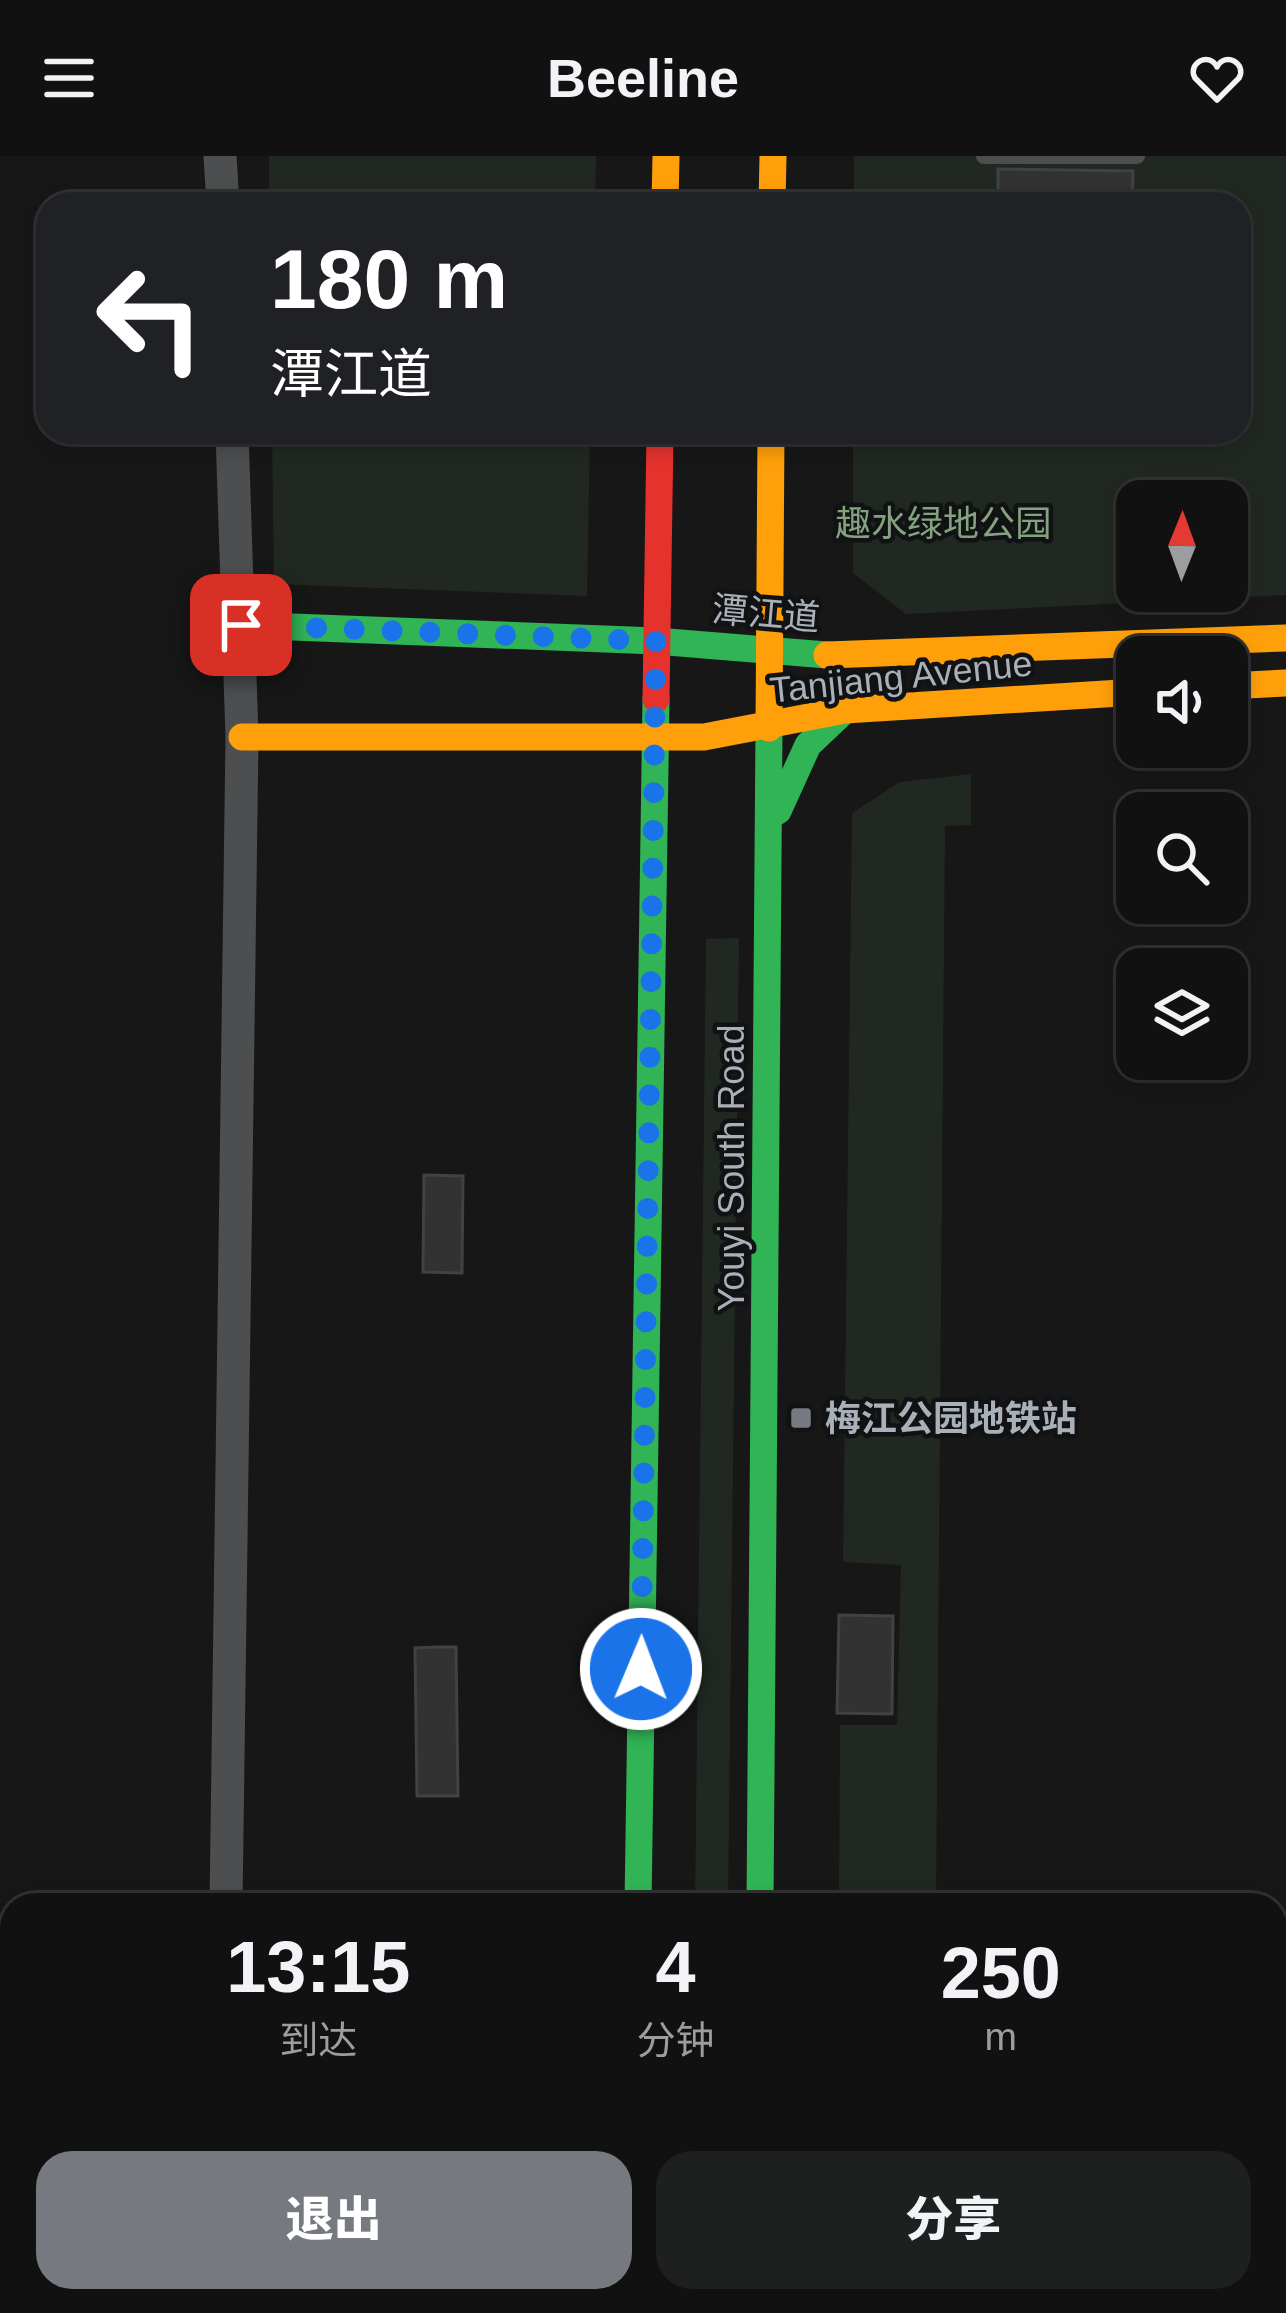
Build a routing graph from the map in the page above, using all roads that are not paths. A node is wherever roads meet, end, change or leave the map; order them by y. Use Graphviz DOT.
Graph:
graph roads {
  1 [pos="220,156"];
  2 [pos="666,156"];
  3 [pos="772,156"];
  4 [pos="984,156"];
  5 [pos="1137,156"];
  6 [pos="222,192"];
  7 [pos="664,192"];
  8 [pos="772,192"];
  9 [pos="233,444"];
  10 [pos="660,444"];
  11 [pos="771,444"];
  12 [pos="241,625"];
  13 [pos="1286,638"];
  14 [pos="656,641"];
  15 [pos="770,650"];
  16 [pos="840,656"];
  17 [pos="770,681"];
  18 [pos="1286,682"];
  19 [pos="1248,685"];
  20 [pos="1116,693"];
  21 [pos="844,710"];
  22 [pos="770,723"];
  23 [pos="242,737"];
  24 [pos="654,739"];
  25 [pos="691,757"];
  26 [pos="652,836"];
  27 [pos="770,836"];
  28 [pos="226,1893"];
  29 [pos="638,1893"];
  30 [pos="760,1893"];
  1 -- 6 [label="street"];
  2 -- 7 [label="main road"];
  3 -- 8 [label="main road"];
  4 -- 5 [label="lane"];
  9 -- 12 [label="street"];
  10 -- 14 [label="main road"];
  11 -- 15 [label="main road, Youyi South Road"];
  12 -- 14 [label="main road, 潭江道"];
  12 -- 23 [label="street"];
  13 -- 16 [label="main road, 潭江道"];
  14 -- 15 [label="main road, 潭江道"];
  14 -- 24 [label="main road"];
  15 -- 16 [label="main road, 潭江道"];
  15 -- 17 [label="main road, Youyi South Road"];
  16 -- 17 [label="main road"];
  17 -- 22 [label="main road, Youyi South Road"];
  17 -- 25 [label="main road"];
  18 -- 19 [label="main road"];
  20 -- 21 [label="main road, Tanjiang Avenue"];
  21 -- 22 [label="main road, Tanjiang Avenue"];
  21 -- 27 [label="main road"];
  22 -- 25 [label="main road, Tanjiang Avenue"];
  22 -- 27 [label="main road, Youyi South Road"];
  23 -- 24 [label="main road, Tanjiang Avenue"];
  23 -- 28 [label="street"];
  24 -- 25 [label="main road, Tanjiang Avenue"];
  24 -- 26 [label="main road"];
  25 -- 26 [label="main road"];
  26 -- 29 [label="main road"];
  27 -- 30 [label="main road, Youyi South Road"];
}
